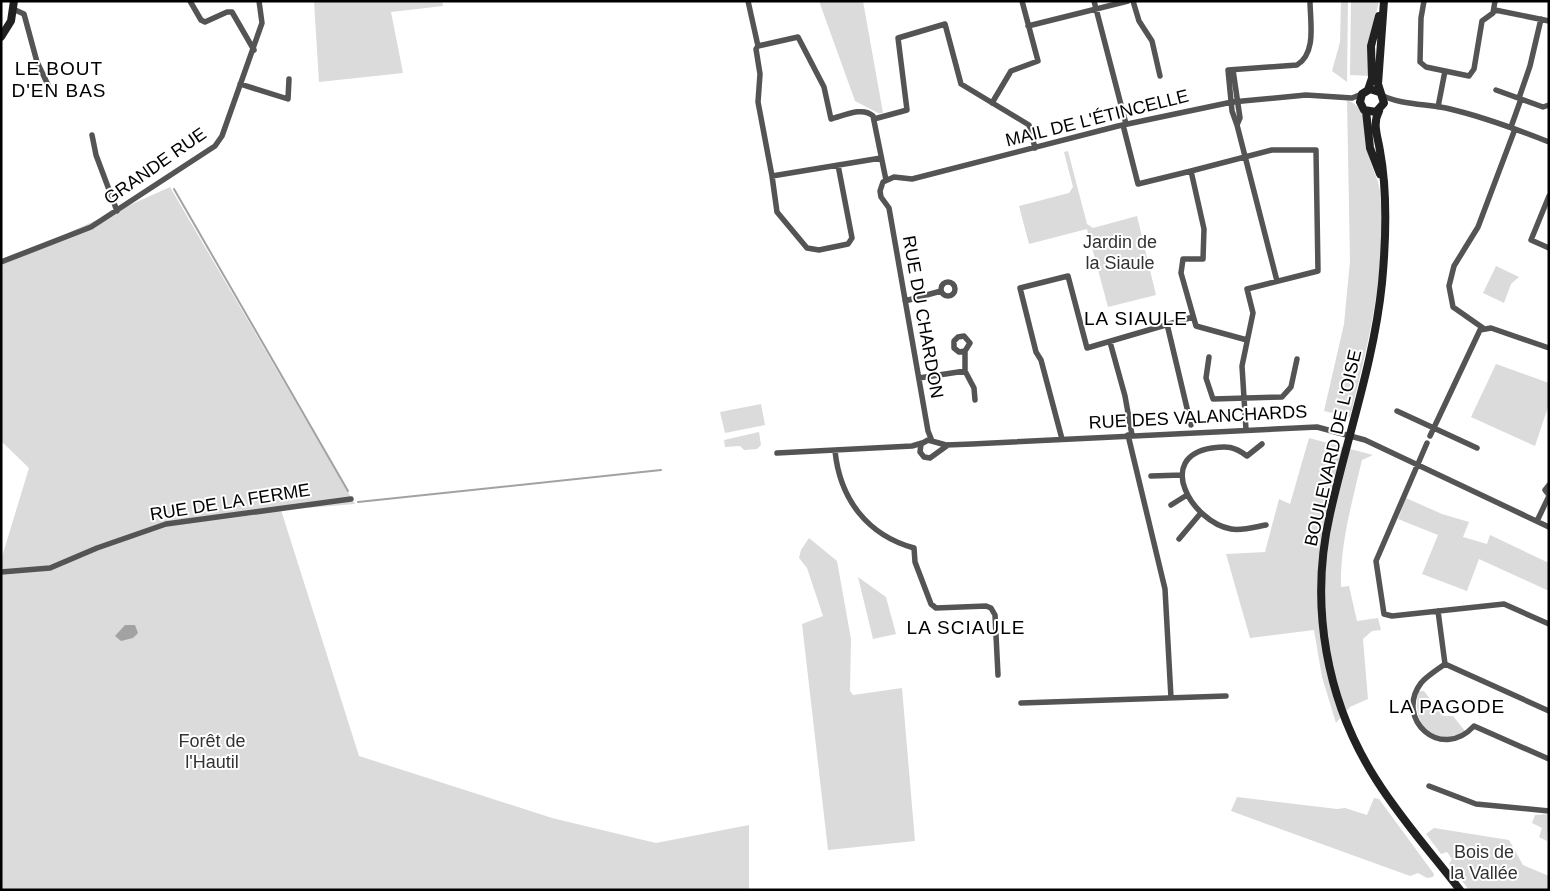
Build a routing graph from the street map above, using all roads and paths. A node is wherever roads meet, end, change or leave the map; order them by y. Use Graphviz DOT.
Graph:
graph roads {
  1 [pos="190,1"];
  2 [pos="259,1"];
  3 [pos="748,1"];
  4 [pos="1022,1"];
  5 [pos="1094,1"];
  6 [pos="1128,1"];
  7 [pos="1133,1"];
  8 [pos="1310,1"];
  9 [pos="1424,1"];
  10 [pos="1495,1"];
  11 [pos="1384,2"];
  12 [pos="13,5"];
  13 [pos="1096,9"];
  14 [pos="1495,10"];
  15 [pos="1541,20"];
  16 [pos="1549,21"];
  17 [pos="1028,26"];
  18 [pos="1,37"];
  19 [pos="758,46"];
  20 [pos="254,50"];
  21 [pos="1445,71"];
  22 [pos="1160,76"];
  23 [pos="289,79"];
  24 [pos="240,84"];
  25 [pos="48,88"];
  26 [pos="1496,90"];
  27 [pos="1365,92"];
  28 [pos="1381,93"];
  29 [pos="1352,98"];
  30 [pos="1520,99"];
  31 [pos="1393,100"];
  32 [pos="1235,101"];
  33 [pos="992,103"];
  34 [pos="1360,103"];
  35 [pos="1549,105"];
  36 [pos="1438,107"];
  37 [pos="1381,108"];
  38 [pos="1366,111"];
  39 [pos="874,119"];
  40 [pos="1125,124"];
  41 [pos="1513,128"];
  42 [pos="92,135"];
  43 [pos="1549,142"];
  44 [pos="1035,148"];
  45 [pos="1245,156"];
  46 [pos="881,158"];
  47 [pos="838,164"];
  48 [pos="1190,171"];
  49 [pos="772,176"];
  50 [pos="886,180"];
  51 [pos="1384,186"];
  52 [pos="1549,196"];
  53 [pos="117,211"];
  54 [pos="1549,248"];
  55 [pos="1,262"];
  56 [pos="1277,281"];
  57 [pos="941,292"];
  58 [pos="905,301"];
  59 [pos="1193,317"];
  60 [pos="1167,324"];
  61 [pos="1483,328"];
  62 [pos="1248,340"];
  63 [pos="1110,342"];
  64 [pos="1549,348"];
  65 [pos="965,351"];
  66 [pos="1209,357"];
  67 [pos="1297,358"];
  68 [pos="965,371"];
  69 [pos="919,378"];
  70 [pos="1244,399"];
  71 [pos="975,400"];
  72 [pos="1397,411"];
  73 [pos="1190,424"];
  74 [pos="1434,428"];
  75 [pos="1246,430"];
  76 [pos="928,431"];
  77 [pos="1350,434"];
  78 [pos="1130,435"];
  79 [pos="1430,436"];
  80 [pos="1062,439"];
  81 [pos="933,441"];
  82 [pos="923,442"];
  83 [pos="1427,443"];
  84 [pos="1262,444"];
  85 [pos="948,445"];
  86 [pos="912,446"];
  87 [pos="1477,448"];
  88 [pos="835,451"];
  89 [pos="919,451"];
  90 [pos="777,453"];
  91 [pos="936,453"];
  92 [pos="1417,465"];
  93 [pos="1182,475"];
  94 [pos="1151,476"];
  95 [pos="1549,485"];
  96 [pos="1188,495"];
  97 [pos="1549,496"];
  98 [pos="351,499"];
  99 [pos="1170,505"];
  100 [pos="1200,514"];
  101 [pos="1537,521"];
  102 [pos="1266,525"];
  103 [pos="1549,527"];
  104 [pos="1179,539"];
  105 [pos="1,572"];
  106 [pos="1438,611"];
  107 [pos="1549,624"];
  108 [pos="1445,664"];
  109 [pos="998,675"];
  110 [pos="1226,696"];
  111 [pos="1171,698"];
  112 [pos="1021,703"];
  113 [pos="1549,711"];
  114 [pos="1549,759"];
  115 [pos="1429,786"];
  116 [pos="1549,811"];
  117 [pos="1460,890"];
  1 -- 20 [label="street"];
  2 -- 20 [label="street, GRANDE RUE"];
  3 -- 19 [label="street"];
  4 -- 17 [label="street"];
  5 -- 13 [label="street"];
  6 -- 13 [label="street"];
  7 -- 22 [label="street"];
  8 -- 32 [label="street"];
  9 -- 21 [label="street"];
  10 -- 14 [label="street"];
  11 -- 27 [label="main road"];
  11 -- 28 [label="main road"];
  12 -- 18 [label="main road"];
  12 -- 25 [label="street"];
  13 -- 17 [label="street"];
  13 -- 40 [label="street"];
  14 -- 15 [label="street"];
  14 -- 21 [label="street"];
  15 -- 16 [label="street"];
  15 -- 30 [label="street"];
  17 -- 33 [label="street"];
  19 -- 39 [label="street"];
  19 -- 49 [label="street"];
  20 -- 24 [label="street, GRANDE RUE"];
  21 -- 36 [label="street"];
  23 -- 24 [label="street"];
  24 -- 53 [label="street, GRANDE RUE"];
  26 -- 30 [label="street"];
  27 -- 28 [label="main road"];
  27 -- 29 [label="street, MAIL DE L'ÉTINCELLE"];
  27 -- 34 [label="main road"];
  28 -- 31 [label="street"];
  28 -- 37 [label="main road, BOULEVARD DE L'OISE"];
  29 -- 32 [label="street, MAIL DE L'ÉTINCELLE"];
  29 -- 34 [label="street, MAIL DE L'ÉTINCELLE"];
  30 -- 35 [label="street"];
  30 -- 41 [label="street"];
  31 -- 36 [label="street"];
  31 -- 37 [label="street"];
  32 -- 40 [label="street, MAIL DE L'ÉTINCELLE"];
  32 -- 45 [label="street"];
  33 -- 39 [label="street"];
  33 -- 44 [label="street"];
  34 -- 38 [label="main road"];
  36 -- 41 [label="street"];
  37 -- 38 [label="main road"];
  37 -- 51 [label="main road, BOULEVARD DE L'OISE"];
  38 -- 51 [label="main road, BOULEVARD DE L'OISE"];
  39 -- 46 [label="street"];
  40 -- 44 [label="street, MAIL DE L'ÉTINCELLE"];
  40 -- 48 [label="street"];
  41 -- 43 [label="street"];
  41 -- 61 [label="street"];
  42 -- 53 [label="street"];
  44 -- 50 [label="street, MAIL DE L'ÉTINCELLE"];
  45 -- 48 [label="street"];
  45 -- 56 [label="street"];
  45 -- 56 [label="street"];
  46 -- 47 [label="street"];
  46 -- 50 [label="street"];
  47 -- 49 [label="street"];
  47 -- 49 [label="street"];
  48 -- 59 [label="street"];
  50 -- 58 [label="street, RUE DU CHARDON"];
  51 -- 77 [label="main road, BOULEVARD DE L'OISE"];
  52 -- 54 [label="street"];
  53 -- 55 [label="street, GRANDE RUE"];
  56 -- 62 [label="street"];
  57 -- 58 [label="street"];
  58 -- 69 [label="street, RUE DU CHARDON"];
  59 -- 60 [label="street"];
  59 -- 62 [label="street"];
  60 -- 63 [label="street"];
  60 -- 73 [label="street"];
  61 -- 64 [label="street"];
  61 -- 74 [label="street"];
  62 -- 70 [label="street"];
  63 -- 78 [label="street"];
  63 -- 80 [label="street"];
  65 -- 68 [label="street"];
  66 -- 70 [label="street"];
  67 -- 70 [label="street"];
  68 -- 69 [label="street"];
  68 -- 71 [label="street"];
  69 -- 76 [label="street, RUE DU CHARDON"];
  70 -- 75 [label="street"];
  72 -- 74 [label="street"];
  74 -- 79 [label="street"];
  74 -- 87 [label="street"];
  75 -- 77 [label="street, RUE DES VALANCHARDS"];
  75 -- 78 [label="street, RUE DES VALANCHARDS"];
  76 -- 81 [label="street, RUE DU CHARDON"];
  76 -- 82 [label="street"];
  77 -- 92 [label="street, RUE DES VALANCHARDS"];
  77 -- 117 [label="main road, BOULEVARD DE L'OISE"];
  78 -- 80 [label="street, RUE DES VALANCHARDS"];
  78 -- 111 [label="street"];
  80 -- 85 [label="street, RUE DES VALANCHARDS"];
  81 -- 82 [label="street"];
  81 -- 85 [label="street, RUE DES VALANCHARDS"];
  81 -- 91 [label="street"];
  82 -- 86 [label="street"];
  82 -- 89 [label="street"];
  83 -- 92 [label="street"];
  84 -- 93 [label="street"];
  85 -- 91 [label="street"];
  86 -- 88 [label="street"];
  86 -- 89 [label="street"];
  88 -- 90 [label="street"];
  88 -- 109 [label="street"];
  89 -- 91 [label="street"];
  92 -- 101 [label="street, RUE DES VALANCHARDS"];
  92 -- 106 [label="street"];
  93 -- 94 [label="street"];
  93 -- 96 [label="street"];
  95 -- 97 [label="street"];
  96 -- 99 [label="street"];
  96 -- 100 [label="street"];
  97 -- 101 [label="street"];
  98 -- 105 [label="street, RUE DE LA FERME"];
  100 -- 102 [label="street"];
  100 -- 104 [label="street"];
  101 -- 103 [label="street, RUE DES VALANCHARDS"];
  106 -- 107 [label="street"];
  106 -- 108 [label="street"];
  108 -- 113 [label="street"];
  108 -- 114 [label="street"];
  110 -- 111 [label="street"];
  111 -- 112 [label="street"];
  115 -- 116 [label="street"];
}
